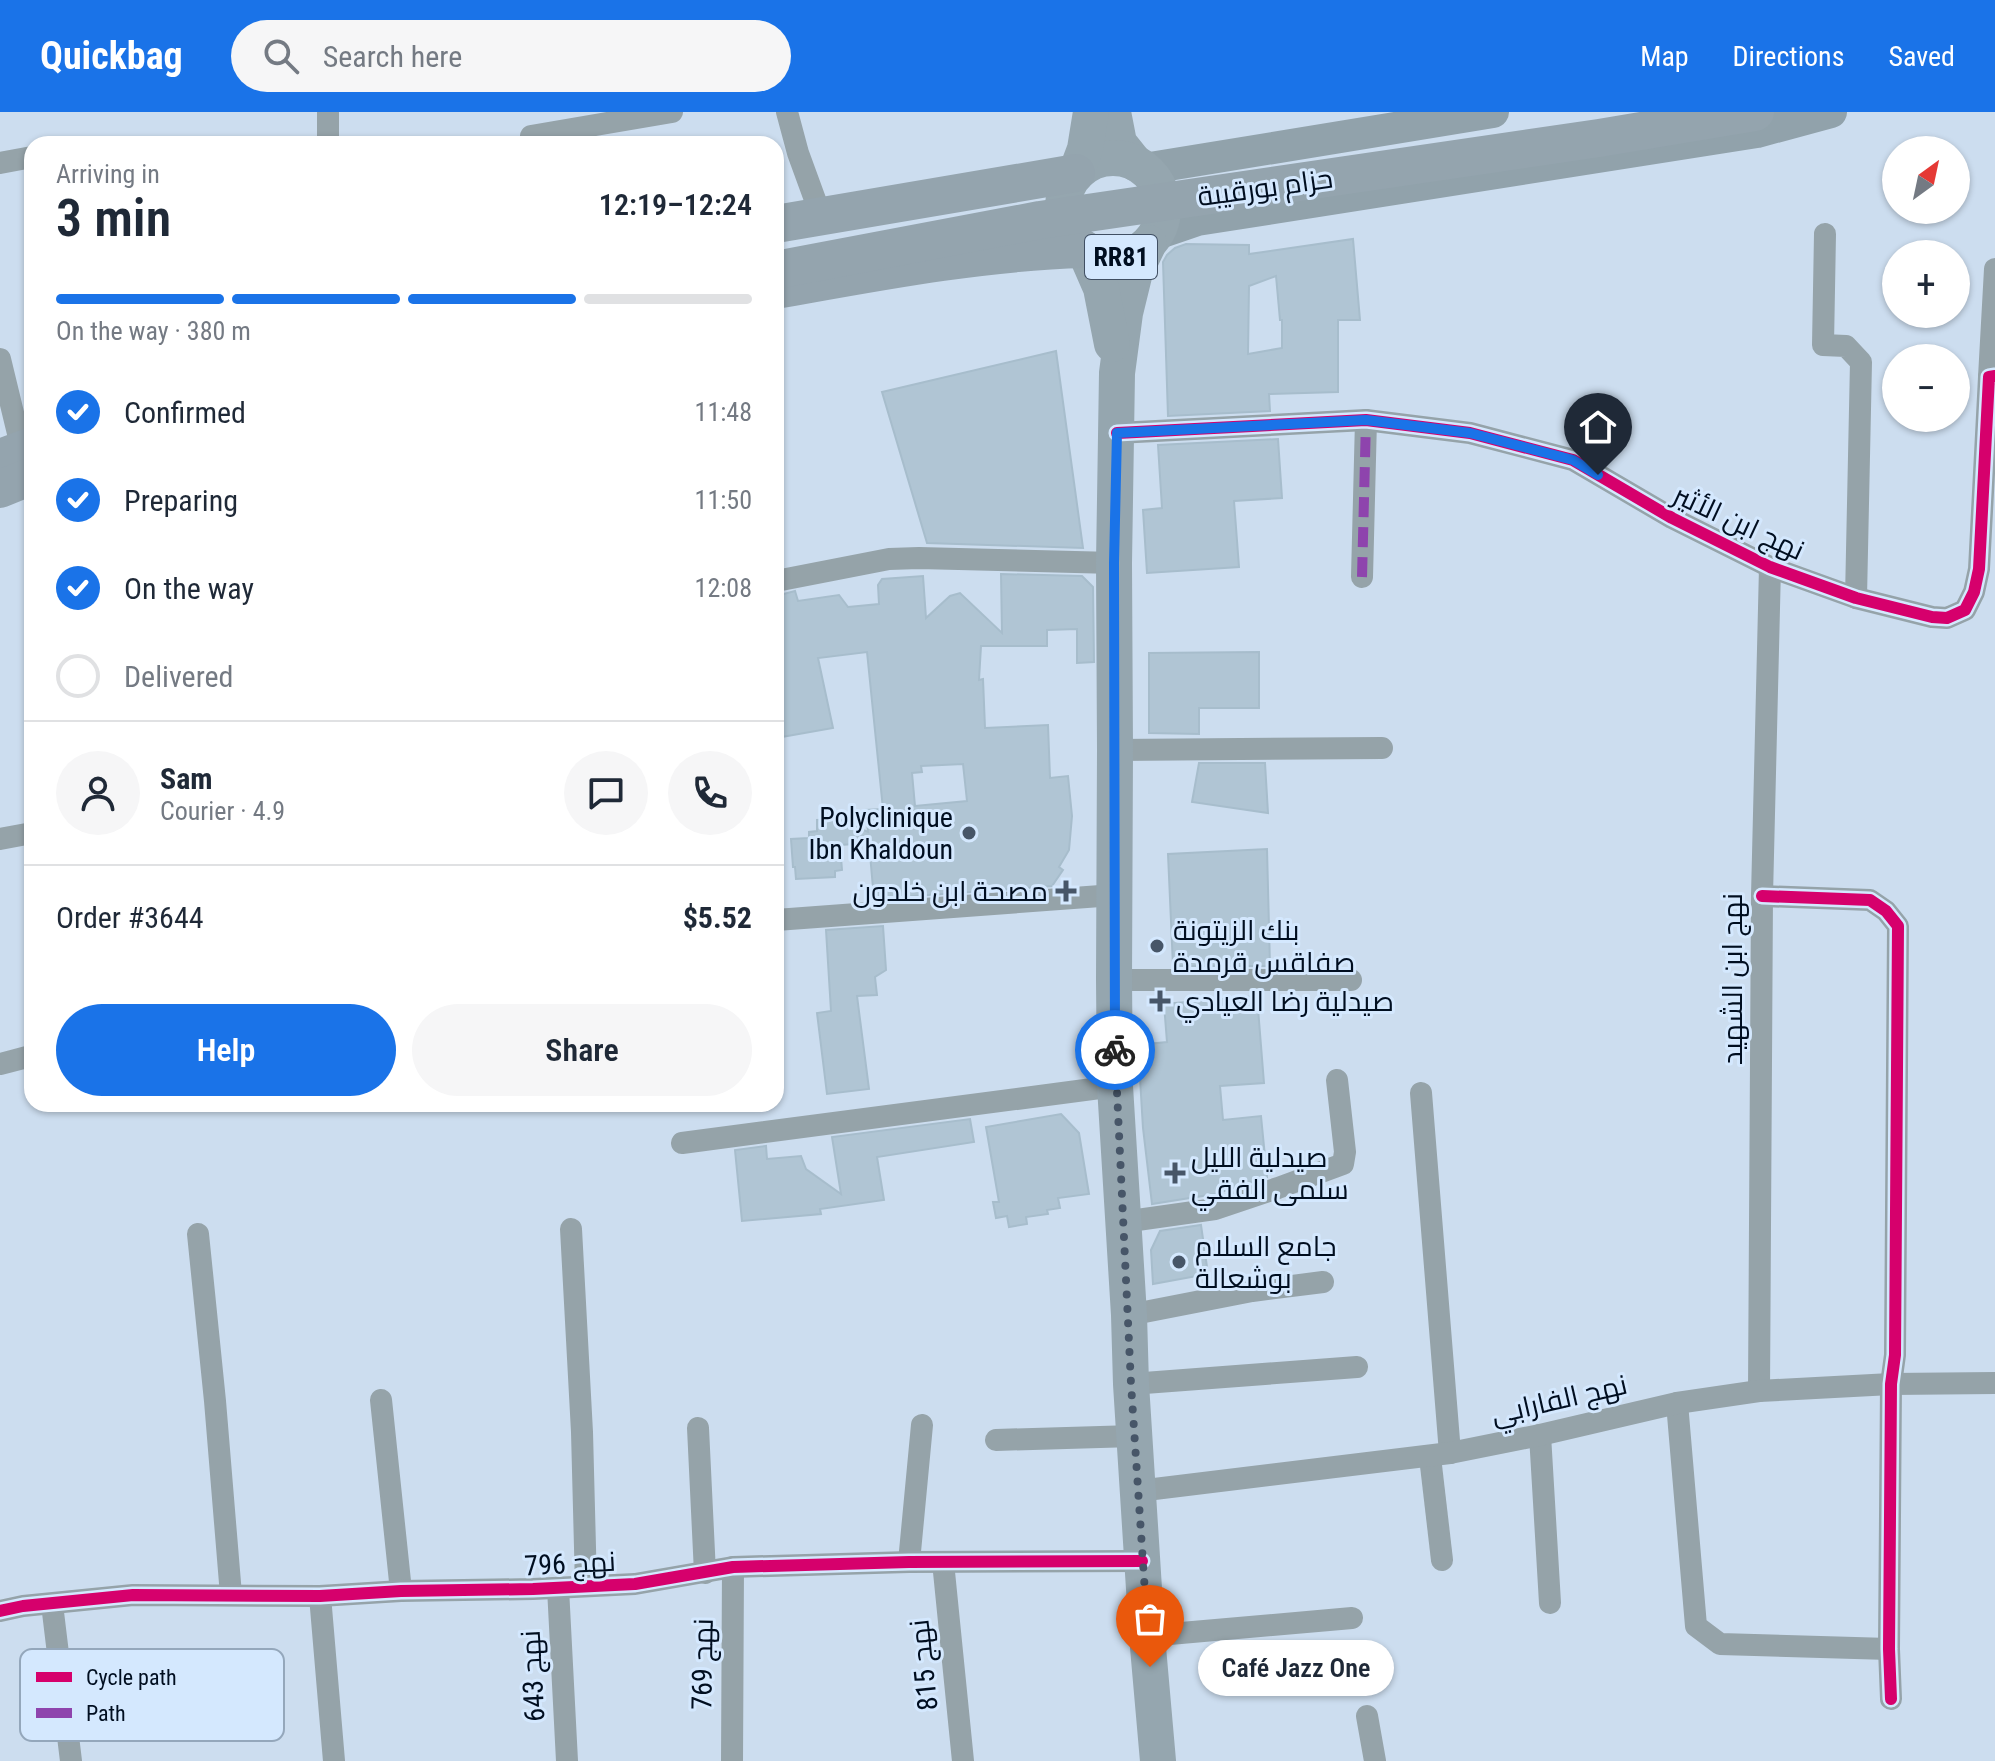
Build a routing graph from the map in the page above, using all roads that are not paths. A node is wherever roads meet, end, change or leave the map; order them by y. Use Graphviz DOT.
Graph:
graph roads {
  1 [pos="328,112"];
  2 [pos="672,112"];
  3 [pos="787,112"];
  4 [pos="1091,112"];
  5 [pos="1113,112"];
  6 [pos="1493,112"];
  7 [pos="1605,112"];
  8 [pos="1611,112"];
  9 [pos="1755,112"];
  10 [pos="1831,112"];
  11 [pos="328,136"];
  12 [pos="531,136"];
  13 [pos="1613,155"];
  14 [pos="24,158"];
  15 [pos="0,163"];
  16 [pos="1140,166"];
  17 [pos="1076,173"];
  18 [pos="821,216"];
  19 [pos="784,223"];
  20 [pos="1825,234"];
  21 [pos="1152,238"];
  22 [pos="784,244"];
  23 [pos="1084,249"];
  24 [pos="784,268"];
  25 [pos="1995,269"];
  26 [pos="784,289"];
  27 [pos="0,359"];
  28 [pos="1117,373"];
  29 [pos="1992,376"];
  30 [pos="1366,420"];
  31 [pos="1117,433"];
  32 [pos="21,458"];
  33 [pos="0,489"];
  34 [pos="1114,563"];
  35 [pos="1770,567"];
  36 [pos="1362,577"];
  37 [pos="784,579"];
  38 [pos="1856,598"];
  39 [pos="1382,748"];
  40 [pos="1115,750"];
  41 [pos="24,834"];
  42 [pos="0,839"];
  43 [pos="1114,895"];
  44 [pos="1762,896"];
  45 [pos="784,919"];
  46 [pos="1114,980"];
  47 [pos="1351,980"];
  48 [pos="24,1058"];
  49 [pos="0,1064"];
  50 [pos="1337,1080"];
  51 [pos="1115,1086"];
  52 [pos="1421,1093"];
  53 [pos="682,1143"];
  54 [pos="1123,1222"];
  55 [pos="571,1229"];
  56 [pos="198,1234"];
  57 [pos="1323,1282"];
  58 [pos="1129,1315"];
  59 [pos="1357,1367"];
  60 [pos="1995,1383"];
  61 [pos="1131,1384"];
  62 [pos="1891,1384"];
  63 [pos="1759,1391"];
  64 [pos="381,1400"];
  65 [pos="1677,1403"];
  66 [pos="922,1425"];
  67 [pos="698,1428"];
  68 [pos="1540,1435"];
  69 [pos="1134,1436"];
  70 [pos="996,1440"];
  71 [pos="1440,1455"];
  72 [pos="1138,1491"];
  73 [pos="1442,1560"];
  74 [pos="1142,1561"];
  75 [pos="909,1562"];
  76 [pos="943,1562"];
  77 [pos="733,1567"];
  78 [pos="705,1573"];
  79 [pos="586,1586"];
  80 [pos="558,1588"];
  81 [pos="401,1591"];
  82 [pos="231,1595"];
  83 [pos="320,1596"];
  84 [pos="1550,1603"];
  85 [pos="52,1604"];
  86 [pos="0,1611"];
  87 [pos="1352,1618"];
  88 [pos="1147,1636"];
  89 [pos="57,1649"];
  90 [pos="1889,1649"];
  91 [pos="1891,1699"];
  92 [pos="1367,1716"];
  93 [pos="69,1741"];
  94 [pos="71,1761"];
  95 [pos="334,1761"];
  96 [pos="567,1761"];
  97 [pos="732,1761"];
  98 [pos="963,1761"];
  99 [pos="1158,1761"];
  100 [pos="1375,1761"];
  1 -- 11 [label="street"];
  2 -- 12 [label="street"];
  3 -- 18 [label="street"];
  4 -- 17 [label="main road, RR81"];
  5 -- 16 [label="main road, RR81"];
  6 -- 16 [label="main road, حزام بورقيبة"];
  7 -- 22 [label="highway, حزام بورقيبة"];
  8 -- 13 [label="main road"];
  9 -- 24 [label="highway, حزام بورقيبة, bridge"];
  10 -- 13 [label="main road, حزام بورقيبة"];
  13 -- 21 [label="main road, حزام بورقيبة"];
  14 -- 15 [label="street"];
  16 -- 17 [label="main road"];
  16 -- 21 [label="main road, RR81"];
  17 -- 18 [label="highway"];
  17 -- 23 [label="main road, RR81"];
  18 -- 19 [label="highway"];
  20 -- 38 [label="street"];
  21 -- 23 [label="main road, RR81"];
  21 -- 28 [label="main road, RR81"];
  23 -- 26 [label="highway"];
  23 -- 28 [label="main road, RR81"];
  25 -- 29 [label="street"];
  27 -- 32 [label="street"];
  28 -- 31 [label="main road, RR81"];
  29 -- 38 [label="street, نهج ابن الأثير"];
  30 -- 31 [label="street, نهج ابن الأثير"];
  30 -- 35 [label="street, نهج ابن الأثير"];
  30 -- 36 [label="street"];
  31 -- 34 [label="main road, RR81"];
  32 -- 33 [label="highway"];
  34 -- 37 [label="street"];
  34 -- 40 [label="main road, RR81"];
  35 -- 38 [label="street, نهج ابن الأثير"];
  35 -- 44 [label="street, نهج ابن الشهيد"];
  39 -- 40 [label="street"];
  40 -- 43 [label="main road, RR81"];
  41 -- 42 [label="street"];
  43 -- 45 [label="street"];
  43 -- 46 [label="main road, RR81"];
  44 -- 62 [label="street"];
  44 -- 63 [label="street, نهج ابن الشهيد"];
  46 -- 47 [label="street"];
  46 -- 51 [label="main road, RR81"];
  48 -- 49 [label="street"];
  50 -- 54 [label="street"];
  51 -- 53 [label="street"];
  51 -- 54 [label="main road, RR81"];
  52 -- 71 [label="street"];
  54 -- 58 [label="main road, RR81"];
  55 -- 79 [label="street"];
  56 -- 82 [label="street"];
  57 -- 58 [label="street"];
  58 -- 61 [label="main road, RR81"];
  59 -- 61 [label="street"];
  60 -- 62 [label="street, نهج الفارابي"];
  61 -- 69 [label="main road, RR81"];
  62 -- 63 [label="street, نهج الفارابي"];
  62 -- 90 [label="street"];
  63 -- 65 [label="street, نهج الفارابي"];
  64 -- 81 [label="street"];
  65 -- 68 [label="street, نهج الفارابي"];
  65 -- 90 [label="street"];
  66 -- 75 [label="street"];
  67 -- 78 [label="street"];
  68 -- 71 [label="street, نهج الفارابي"];
  68 -- 84 [label="street"];
  69 -- 70 [label="street"];
  69 -- 72 [label="main road, RR81"];
  71 -- 72 [label="street, نهج الفارابي"];
  71 -- 73 [label="street"];
  72 -- 74 [label="main road, RR81"];
  74 -- 76 [label="street, نهج 796"];
  74 -- 88 [label="main road, RR81"];
  75 -- 76 [label="street, نهج 796"];
  75 -- 77 [label="street, نهج 796"];
  76 -- 98 [label="street, نهج 815"];
  77 -- 78 [label="street, نهج 796"];
  77 -- 97 [label="street, نهج 769"];
  78 -- 79 [label="street, نهج 796"];
  79 -- 80 [label="street, نهج 796"];
  80 -- 81 [label="street, نهج 796"];
  80 -- 96 [label="street, نهج 643"];
  81 -- 83 [label="street, نهج 796"];
  82 -- 83 [label="street, نهج 796"];
  82 -- 85 [label="street, نهج 796"];
  83 -- 95 [label="street"];
  85 -- 86 [label="street, نهج 796"];
  85 -- 89 [label="street"];
  87 -- 88 [label="street"];
  88 -- 99 [label="main road, RR81"];
  90 -- 91 [label="street"];
  92 -- 100 [label="street"];
  93 -- 94 [label="street"];
}
